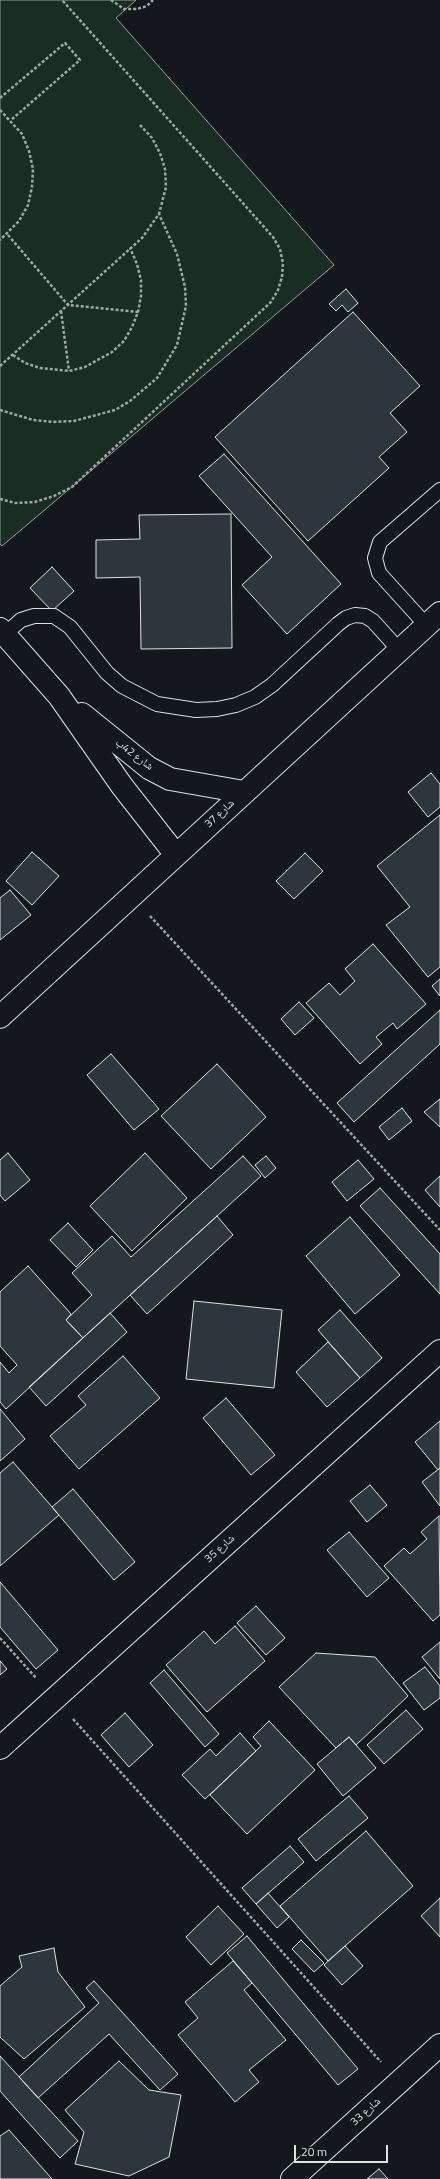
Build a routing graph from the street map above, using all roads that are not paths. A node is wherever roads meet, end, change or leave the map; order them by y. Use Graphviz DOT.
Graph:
graph roads {
  1 [pos="440,490"];
  2 [pos="433,619"];
  3 [pos="2,631"];
  4 [pos="400,651"];
  5 [pos="59,696"];
  6 [pos="244,792"];
  7 [pos="176,855"];
  8 [pos="0,1016"];
  9 [pos="440,1351"];
  10 [pos="0,1748"];
  11 [pos="440,2045"];
  12 [pos="292,2179"];
  1 -- 2 [label="lane"];
  2 -- 4 [label="street, شارع 37"];
  3 -- 4 [label="lane"];
  3 -- 5 [label="street, شارع 42ب"];
  4 -- 6 [label="street, شارع 37"];
  5 -- 6 [label="street, شارع 42ب"];
  5 -- 7 [label="street, شارع 42ب"];
  6 -- 7 [label="street, شارع 37"];
  7 -- 8 [label="street, شارع 37"];
  9 -- 10 [label="street, شارع 35"];
  11 -- 12 [label="street, شارع 33"];
}
